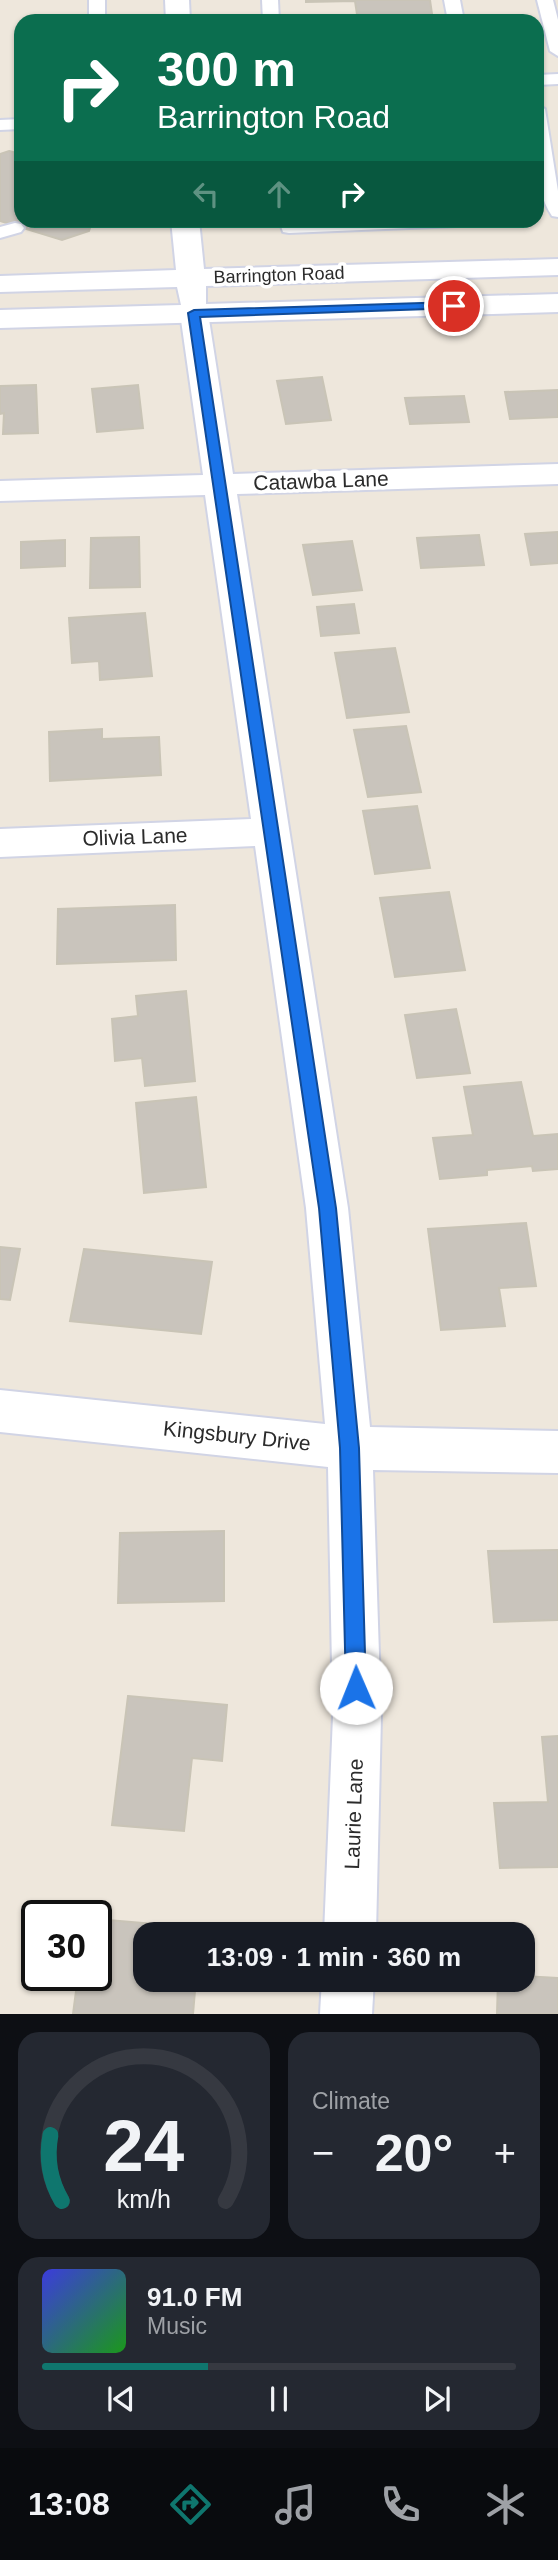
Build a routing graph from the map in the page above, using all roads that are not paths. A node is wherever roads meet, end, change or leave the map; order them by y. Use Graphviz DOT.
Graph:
graph roads {
  1 [pos="545,0"];
  2 [pos="558,51"];
  3 [pos="544,155"];
  4 [pos="558,212"];
  5 [pos="186,228"];
  6 [pos="558,267"];
  7 [pos="0,284"];
  8 [pos="192,295"];
  9 [pos="558,303"];
  10 [pos="0,319"];
  11 [pos="558,474"];
  12 [pos="220,484"];
  13 [pos="0,491"];
  14 [pos="271,832"];
  15 [pos="0,842"];
  16 [pos="0,1411"];
  17 [pos="350,1448"];
  18 [pos="558,1452"];
  19 [pos="350,1922"];
  20 [pos="347,1992"];
  21 [pos="346,2014"];
  1 -- 2 [label="lane"];
  3 -- 4 [label="lane"];
  5 -- 8 [label="street, Laurie Lane"];
  6 -- 8 [label="street, Barrington Road"];
  7 -- 8 [label="street, Barrington Road"];
  8 -- 9 [label="street, Barrington Road"];
  8 -- 10 [label="street, Barrington Road"];
  8 -- 12 [label="street, Laurie Lane"];
  11 -- 12 [label="street, Catawba Lane"];
  12 -- 13 [label="street, Catawba Lane"];
  12 -- 14 [label="street, Laurie Lane"];
  14 -- 15 [label="street, Olivia Lane"];
  14 -- 17 [label="street, Laurie Lane"];
  16 -- 17 [label="street, Kingsbury Drive"];
  17 -- 18 [label="street, Kingsbury Drive"];
  17 -- 19 [label="street, Laurie Lane"];
  20 -- 21 [label="street"];
}
